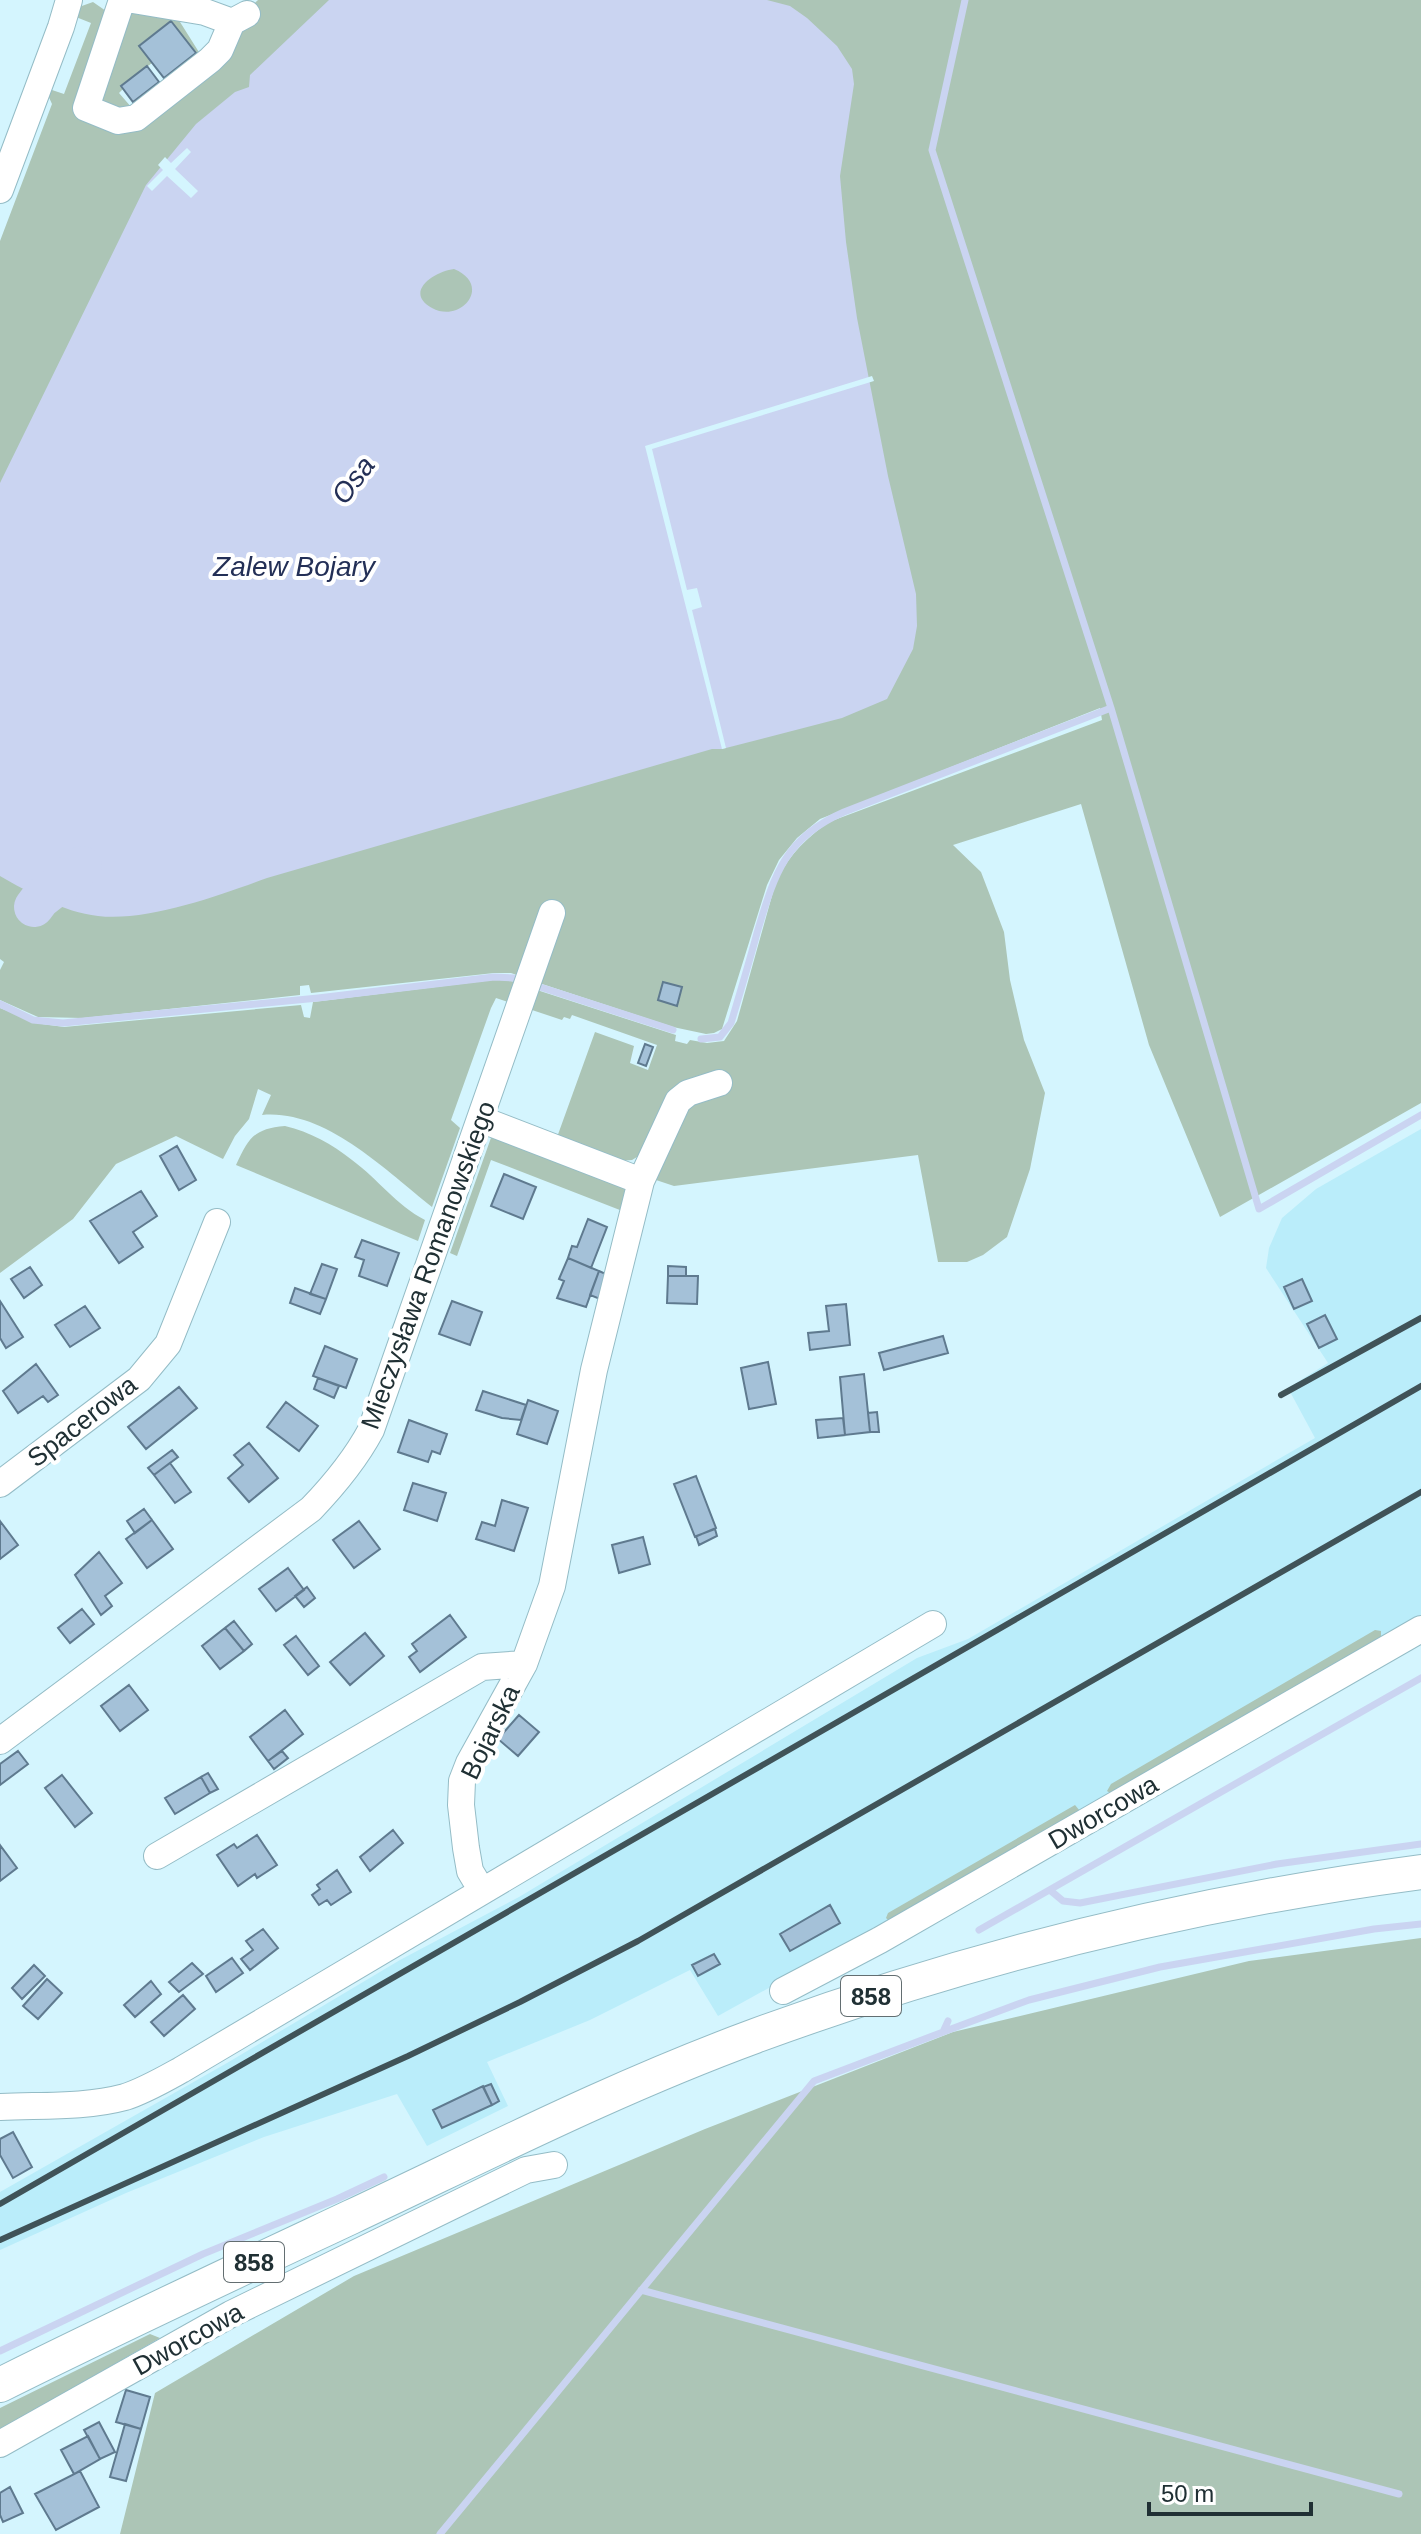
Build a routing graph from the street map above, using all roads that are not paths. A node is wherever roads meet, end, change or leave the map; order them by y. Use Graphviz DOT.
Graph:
graph roads {
  1 [pos="69,0"];
  2 [pos="122,0"];
  3 [pos="133,0"];
  4 [pos="0,190"];
  5 [pos="552,913"];
  6 [pos="719,1083"];
  7 [pos="480,1119"];
  8 [pos="641,1181"];
  9 [pos="217,1222"];
  10 [pos="0,1484"];
  11 [pos="933,1624"];
  12 [pos="1421,1629"];
  13 [pos="524,1664"];
  14 [pos="0,1741"];
  15 [pos="157,1856"];
  16 [pos="1421,1872"];
  17 [pos="482,1891"];
  18 [pos="783,1991"];
  19 [pos="0,2107"];
  20 [pos="554,2165"];
  21 [pos="155,2308"];
  22 [pos="174,2345"];
  23 [pos="0,2385"];
  24 [pos="0,2444"];
  1 -- 4 [label="street"];
  2 -- 3 [label="street"];
  5 -- 7 [label="street, Mieczysława Romanowskiego"];
  6 -- 8 [label="street, Bojarska"];
  7 -- 8 [label="street"];
  7 -- 14 [label="street, Mieczysława Romanowskiego"];
  8 -- 13 [label="street, Bojarska"];
  9 -- 10 [label="street, Spacerowa"];
  11 -- 17 [label="street"];
  12 -- 18 [label="street, Dworcowa"];
  13 -- 15 [label="street"];
  13 -- 17 [label="street, Bojarska"];
  16 -- 21 [label="main road, 858"];
  17 -- 19 [label="street"];
  20 -- 22 [label="street, Dworcowa"];
  21 -- 22 [label="street"];
  21 -- 23 [label="main road, 858"];
  22 -- 24 [label="street, Dworcowa"];
}
